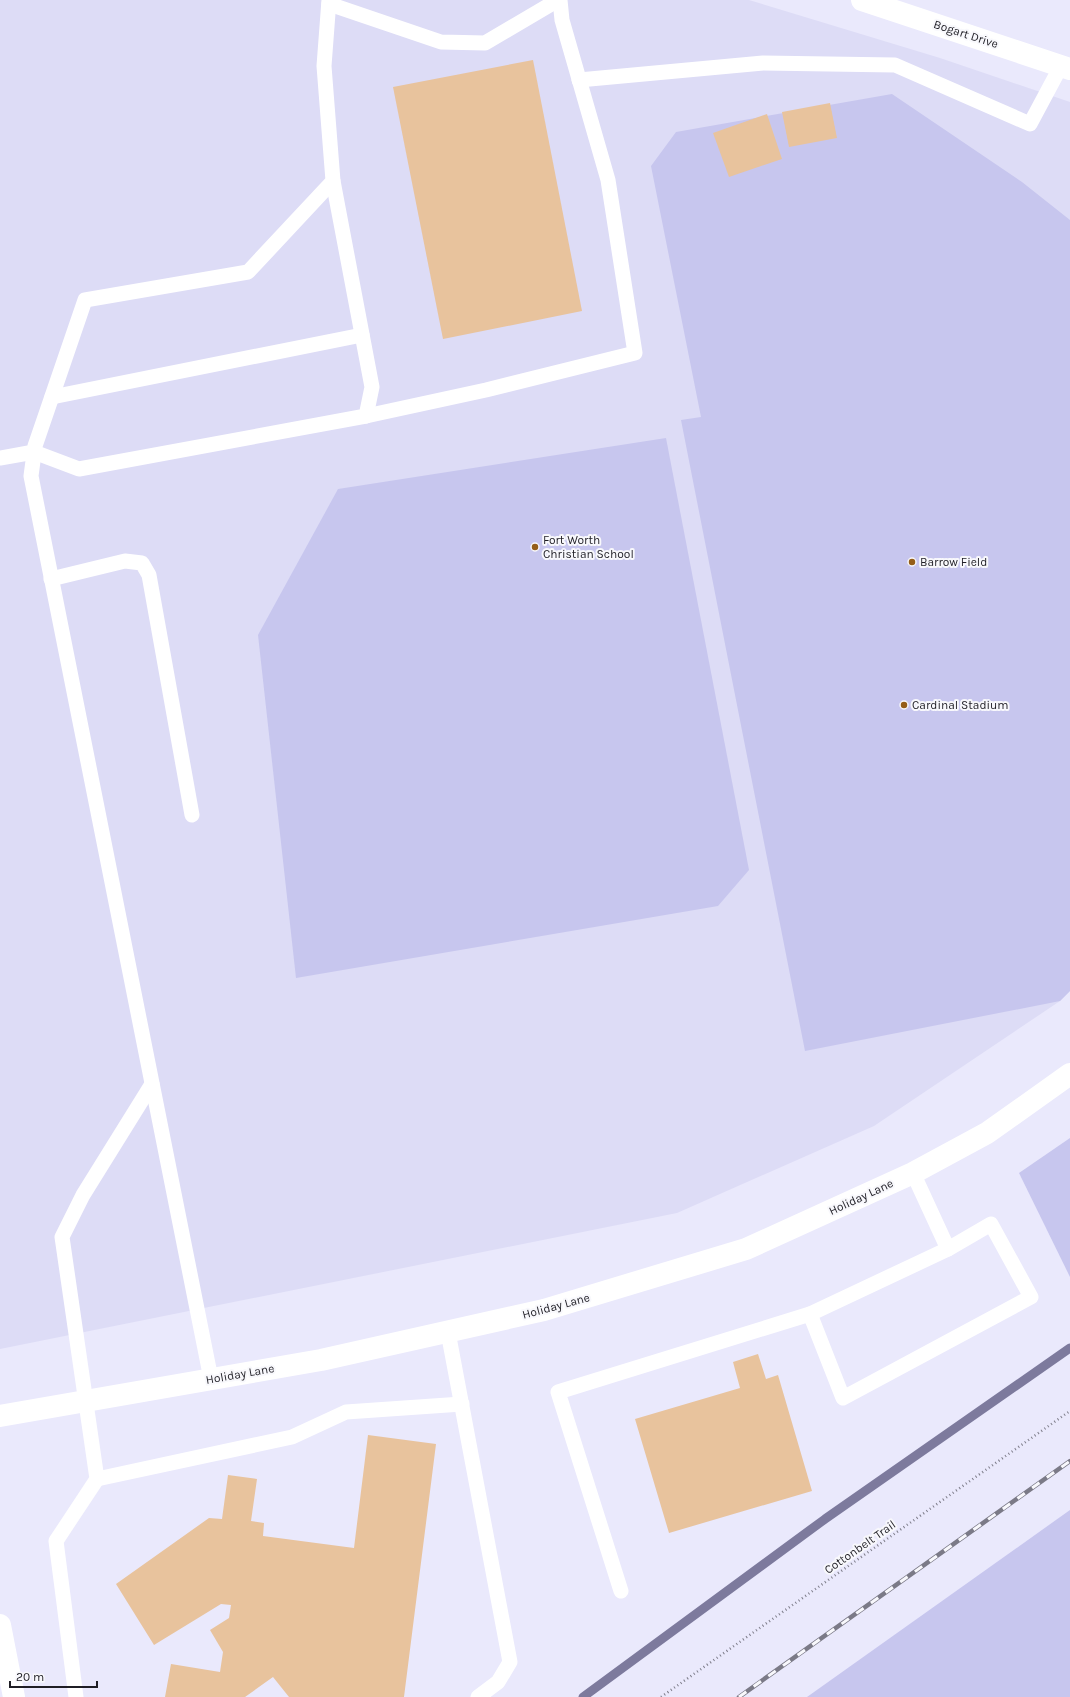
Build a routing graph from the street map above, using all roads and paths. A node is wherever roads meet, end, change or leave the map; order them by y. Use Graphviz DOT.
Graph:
graph roads {
  1 [pos="559,0"];
  2 [pos="862,0"];
  3 [pos="329,2"];
  4 [pos="1065,67"];
  5 [pos="579,80"];
  6 [pos="333,181"];
  7 [pos="362,335"];
  8 [pos="52,397"];
  9 [pos="366,416"];
  10 [pos="34,452"];
  11 [pos="0,458"];
  12 [pos="51,579"];
  13 [pos="192,815"];
  14 [pos="1070,1074"];
  15 [pos="152,1084"];
  16 [pos="913,1173"];
  17 [pos="948,1249"];
  18 [pos="810,1314"];
  19 [pos="448,1332"];
  20 [pos="211,1379"];
  21 [pos="86,1401"];
  22 [pos="462,1404"];
  23 [pos="1070,1411"];
  24 [pos="0,1416"];
  25 [pos="97,1479"];
  26 [pos="621,1591"];
  27 [pos="0,1625"];
  28 [pos="14,1697"];
  29 [pos="76,1697"];
  30 [pos="478,1697"];
  31 [pos="661,1697"];
  1 -- 3 [label="lane"];
  1 -- 5 [label="lane"];
  2 -- 4 [label="street, Bogart Drive"];
  3 -- 6 [label="lane"];
  4 -- 5 [label="lane"];
  5 -- 9 [label="lane"];
  6 -- 7 [label="lane"];
  6 -- 8 [label="lane"];
  7 -- 8 [label="lane"];
  7 -- 9 [label="lane"];
  8 -- 10 [label="lane"];
  9 -- 10 [label="lane"];
  10 -- 11 [label="lane"];
  10 -- 12 [label="lane"];
  12 -- 13 [label="lane"];
  12 -- 15 [label="lane"];
  14 -- 16 [label="street, Holiday Lane"];
  15 -- 20 [label="lane"];
  15 -- 21 [label="lane"];
  16 -- 17 [label="lane"];
  16 -- 19 [label="street, Holiday Lane"];
  17 -- 18 [label="lane"];
  17 -- 18 [label="lane"];
  18 -- 26 [label="lane"];
  19 -- 20 [label="street, Holiday Lane"];
  19 -- 22 [label="lane"];
  20 -- 21 [label="street, Holiday Lane"];
  21 -- 24 [label="street, Holiday Lane"];
  21 -- 25 [label="lane"];
  22 -- 25 [label="lane"];
  22 -- 30 [label="lane"];
  23 -- 31 [label="path, Cottonbelt Trail"];
  25 -- 29 [label="lane"];
  27 -- 28 [label="street"];
}
